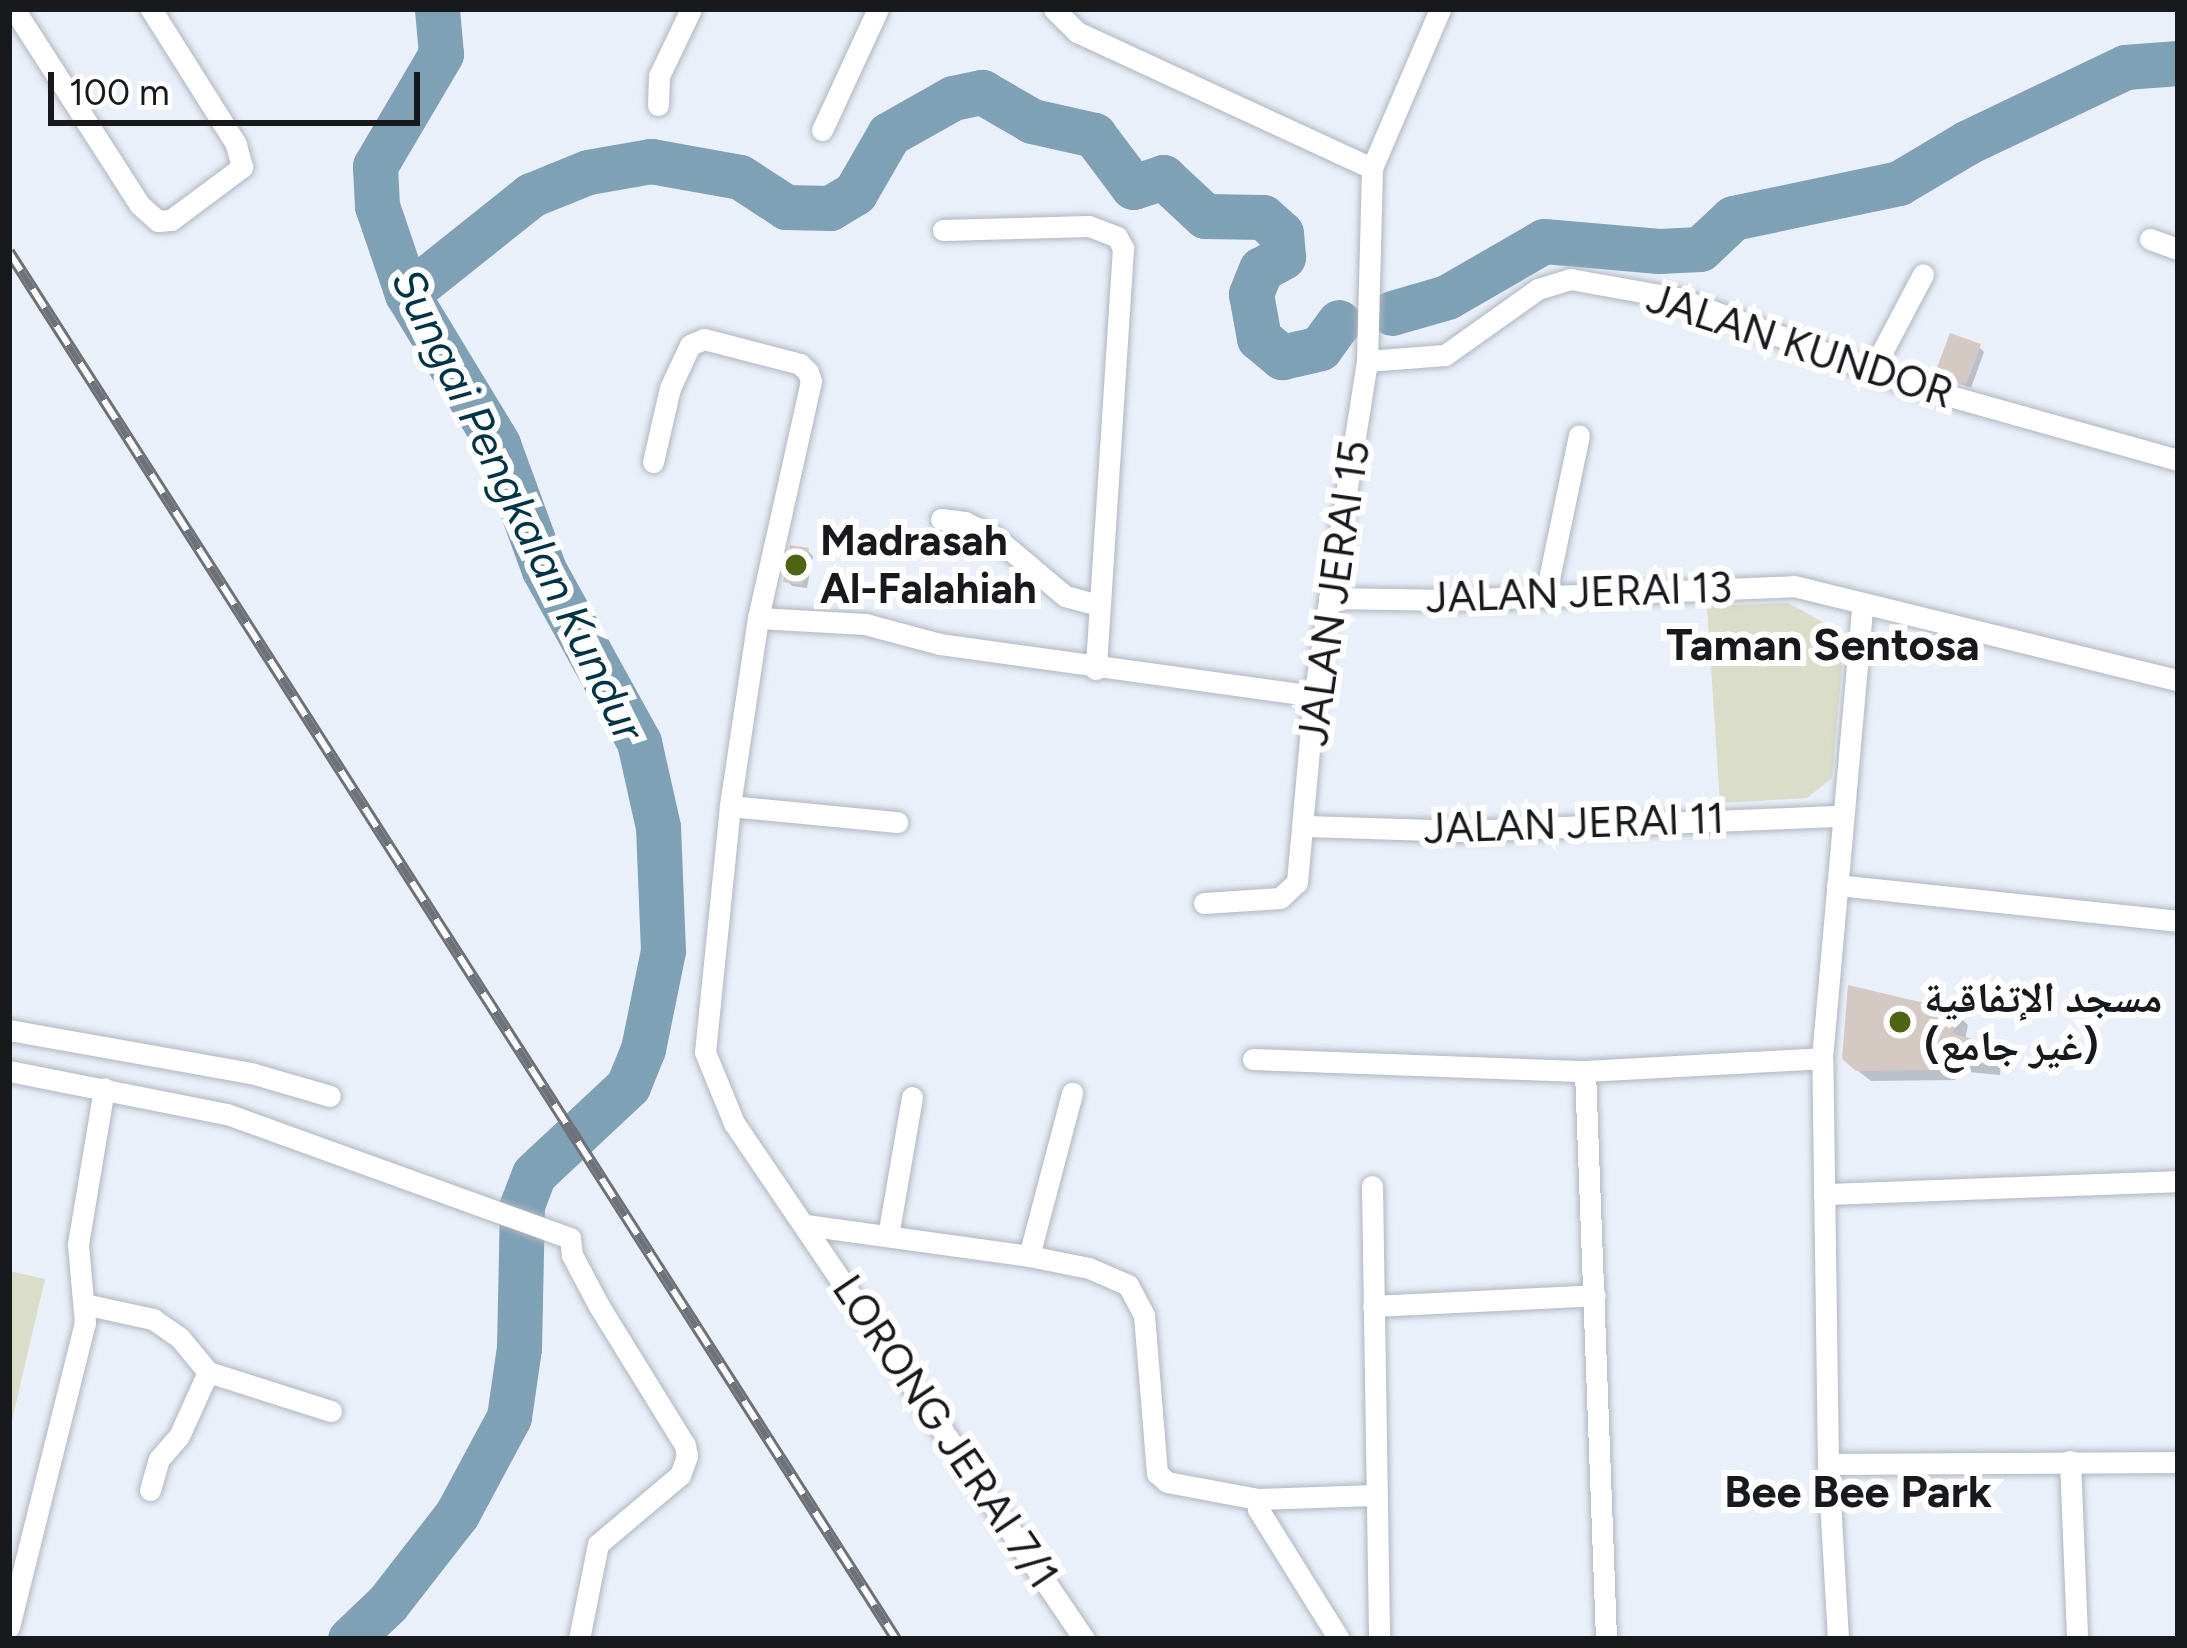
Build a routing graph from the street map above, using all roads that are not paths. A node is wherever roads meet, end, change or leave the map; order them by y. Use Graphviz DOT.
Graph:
graph roads {
  1 [pos="14,9"];
  2 [pos="151,9"];
  3 [pos="691,9"];
  4 [pos="878,9"];
  5 [pos="1054,9"];
  6 [pos="1437,10"];
  7 [pos="658,105"];
  8 [pos="822,130"];
  9 [pos="1372,168"];
  10 [pos="943,230"];
  11 [pos="2150,239"];
  12 [pos="2178,249"];
  13 [pos="1923,274"];
  14 [pos="1367,361"];
  15 [pos="1874,369"];
  16 [pos="1579,435"];
  17 [pos="2178,460"];
  18 [pos="653,462"];
  19 [pos="941,519"];
  20 [pos="1546,593"];
  21 [pos="1329,598"];
  22 [pos="1100,604"];
  23 [pos="1862,606"];
  24 [pos="758,618"];
  25 [pos="1096,668"];
  26 [pos="2178,680"];
  27 [pos="1314,696"];
  28 [pos="730,806"];
  29 [pos="1843,816"];
  30 [pos="897,821"];
  31 [pos="1306,826"];
  32 [pos="1838,885"];
  33 [pos="1204,903"];
  34 [pos="2178,921"];
  35 [pos="9,1030"];
  36 [pos="1822,1058"];
  37 [pos="1253,1059"];
  38 [pos="9,1071"];
  39 [pos="1586,1071"];
  40 [pos="104,1088"];
  41 [pos="1072,1093"];
  42 [pos="330,1096"];
  43 [pos="913,1097"];
  44 [pos="2178,1181"];
  45 [pos="1372,1186"];
  46 [pos="1824,1193"];
  47 [pos="806,1226"];
  48 [pos="889,1236"];
  49 [pos="1029,1256"];
  50 [pos="1595,1295"];
  51 [pos="84,1304"];
  52 [pos="1373,1306"];
  53 [pos="208,1372"];
  54 [pos="332,1411"];
  55 [pos="2071,1460"];
  56 [pos="2178,1462"];
  57 [pos="1828,1464"];
  58 [pos="150,1490"];
  59 [pos="1374,1495"];
  60 [pos="1258,1499"];
  61 [pos="9,1627"];
  62 [pos="579,1639"];
  63 [pos="1084,1639"];
  64 [pos="1339,1639"];
  65 [pos="1379,1639"];
  66 [pos="1606,1639"];
  67 [pos="1838,1639"];
  68 [pos="2077,1639"];
  1 -- 2 [label="street"];
  3 -- 7 [label="street"];
  4 -- 8 [label="street"];
  5 -- 9 [label="street"];
  6 -- 9 [label="street"];
  9 -- 14 [label="street, JALAN JERAI 15"];
  10 -- 22 [label="street"];
  11 -- 12 [label="street"];
  13 -- 15 [label="street"];
  14 -- 15 [label="street, JALAN KUNDOR"];
  14 -- 21 [label="street, JALAN JERAI 15"];
  15 -- 17 [label="street, JALAN KUNDOR"];
  16 -- 20 [label="street"];
  18 -- 24 [label="street, LORONG JERAI 7/1"];
  19 -- 22 [label="street"];
  20 -- 21 [label="street, JALAN JERAI 13"];
  20 -- 23 [label="street, JALAN JERAI 13"];
  21 -- 27 [label="street, JALAN JERAI 15"];
  22 -- 25 [label="street"];
  23 -- 26 [label="street, JALAN JERAI 13"];
  23 -- 29 [label="street"];
  24 -- 25 [label="street"];
  24 -- 28 [label="street, LORONG JERAI 7/1"];
  25 -- 27 [label="street"];
  27 -- 31 [label="street, JALAN JERAI 15"];
  28 -- 30 [label="street"];
  28 -- 47 [label="street, LORONG JERAI 7/1"];
  29 -- 31 [label="street, JALAN JERAI 11"];
  29 -- 32 [label="street"];
  31 -- 33 [label="street, JALAN JERAI 15"];
  32 -- 34 [label="street"];
  32 -- 36 [label="street"];
  35 -- 42 [label="street"];
  36 -- 39 [label="street"];
  36 -- 46 [label="street"];
  37 -- 39 [label="street"];
  38 -- 40 [label="street"];
  39 -- 50 [label="street"];
  40 -- 51 [label="street"];
  40 -- 62 [label="street"];
  41 -- 49 [label="street"];
  43 -- 48 [label="street"];
  44 -- 46 [label="street"];
  45 -- 52 [label="street"];
  46 -- 57 [label="street"];
  47 -- 48 [label="street"];
  47 -- 63 [label="street, LORONG JERAI 7/1"];
  48 -- 49 [label="street"];
  49 -- 60 [label="street"];
  50 -- 52 [label="street"];
  50 -- 66 [label="street"];
  51 -- 53 [label="street"];
  51 -- 61 [label="street"];
  52 -- 59 [label="street"];
  53 -- 54 [label="street"];
  53 -- 58 [label="street"];
  55 -- 56 [label="street"];
  55 -- 57 [label="street"];
  55 -- 68 [label="street"];
  57 -- 67 [label="street"];
  59 -- 60 [label="street"];
  59 -- 65 [label="street"];
  60 -- 64 [label="street"];
}
